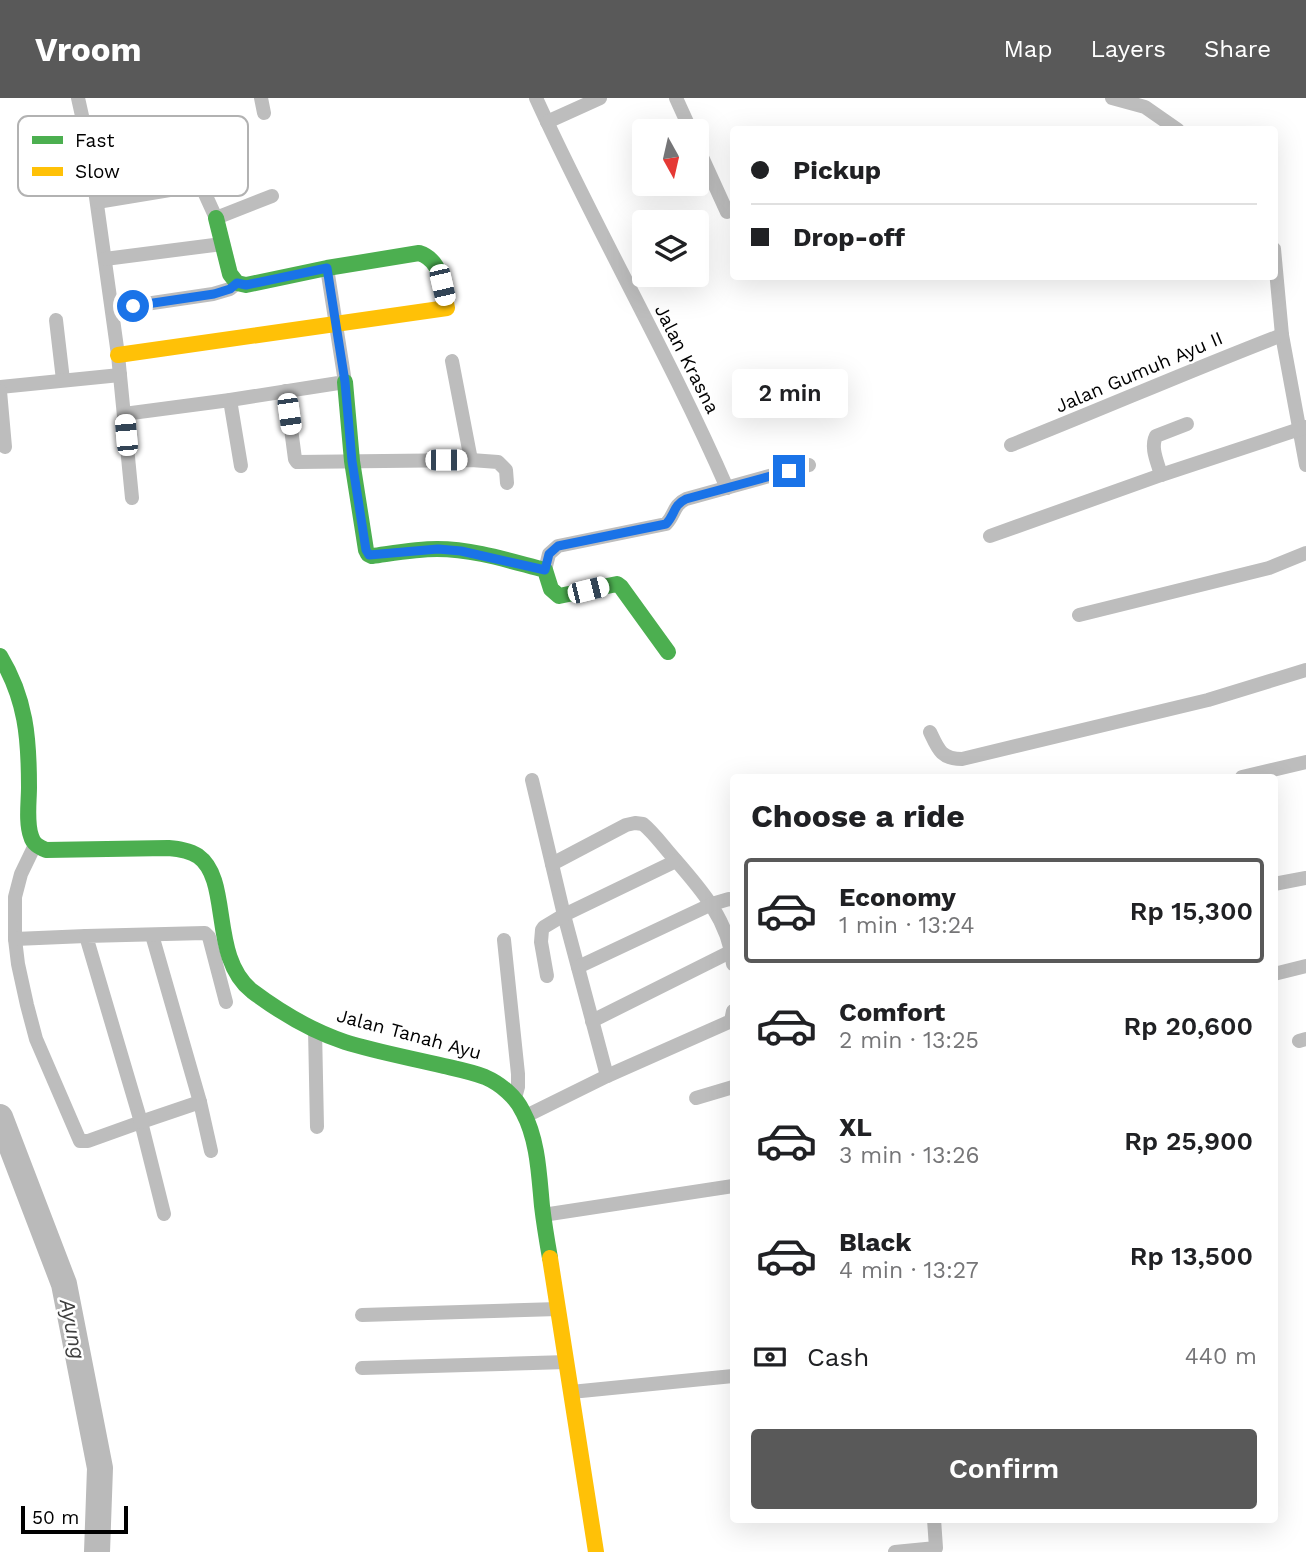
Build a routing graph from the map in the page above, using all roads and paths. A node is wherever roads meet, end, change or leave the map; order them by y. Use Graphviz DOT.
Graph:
graph roads {
  1 [pos="78,98"];
  2 [pos="261,98"];
  3 [pos="536,98"];
  4 [pos="600,98"];
  5 [pos="676,98"];
  6 [pos="1112,98"];
  7 [pos="264,113"];
  8 [pos="82,116"];
  9 [pos="686,119"];
  10 [pos="547,122"];
  11 [pos="1172,126"];
  12 [pos="709,173"];
  13 [pos="96,196"];
  14 [pos="133,196"];
  15 [pos="205,196"];
  16 [pos="272,196"];
  17 [pos="97,202"];
  18 [pos="727,212"];
  19 [pos="216,218"];
  20 [pos="222,244"];
  21 [pos="105,259"];
  22 [pos="327,268"];
  23 [pos="1277,280"];
  24 [pos="237,283"];
  25 [pos="112,309"];
  26 [pos="56,320"];
  27 [pos="336,325"];
  28 [pos="1282,335"];
  29 [pos="118,355"];
  30 [pos="452,361"];
  31 [pos="120,374"];
  32 [pos="63,380"];
  33 [pos="345,382"];
  34 [pos="0,389"];
  35 [pos="286,391"];
  36 [pos="230,400"];
  37 [pos="124,414"];
  38 [pos="1187,424"];
  39 [pos="1303,428"];
  40 [pos="1011,445"];
  41 [pos="5,447"];
  42 [pos="471,460"];
  43 [pos="352,461"];
  44 [pos="809,465"];
  45 [pos="1306,465"];
  46 [pos="241,466"];
  47 [pos="1161,475"];
  48 [pos="507,483"];
  49 [pos="727,488"];
  50 [pos="132,498"];
  51 [pos="990,536"];
  52 [pos="1306,553"];
  53 [pos="545,570"];
  54 [pos="1079,615"];
  55 [pos="668,652"];
  56 [pos="0,656"];
  57 [pos="1306,670"];
  58 [pos="930,732"];
  59 [pos="1306,762"];
  60 [pos="1255,774"];
  61 [pos="532,780"];
  62 [pos="35,845"];
  63 [pos="676,861"];
  64 [pos="552,864"];
  65 [pos="1306,878"];
  66 [pos="1278,883"];
  67 [pos="730,899"];
  68 [pos="712,904"];
  69 [pos="564,915"];
  70 [pos="152,935"];
  71 [pos="86,936"];
  72 [pos="15,939"];
  73 [pos="504,940"];
  74 [pos="730,944"];
  75 [pos="730,958"];
  76 [pos="1306,966"];
  77 [pos="578,967"];
  78 [pos="1278,973"];
  79 [pos="547,976"];
  80 [pos="226,1002"];
  81 [pos="730,1019"];
  82 [pos="592,1021"];
  83 [pos="315,1029"];
  84 [pos="607,1076"];
  85 [pos="730,1088"];
  86 [pos="515,1098"];
  87 [pos="696,1098"];
  88 [pos="200,1102"];
  89 [pos="526,1116"];
  90 [pos="141,1122"];
  91 [pos="317,1127"];
  92 [pos="211,1151"];
  93 [pos="730,1186"];
  94 [pos="164,1214"];
  95 [pos="543,1215"];
  96 [pos="558,1309"];
  97 [pos="362,1315"];
  98 [pos="566,1362"];
  99 [pos="362,1368"];
  100 [pos="730,1376"];
  101 [pos="571,1392"];
  102 [pos="934,1523"];
  103 [pos="936,1550"];
  104 [pos="596,1552"];
  105 [pos="895,1552"];
  1 -- 8 [label="street"];
  2 -- 7 [label="street"];
  3 -- 10 [label="street, Jalan Krasna"];
  4 -- 10 [label="street"];
  5 -- 9 [label="street"];
  6 -- 11 [label="street"];
  10 -- 49 [label="street, Jalan Krasna"];
  12 -- 18 [label="street"];
  13 -- 17 [label="street"];
  14 -- 17 [label="street"];
  15 -- 19 [label="street"];
  16 -- 19 [label="street"];
  17 -- 21 [label="street"];
  19 -- 20 [label="street"];
  20 -- 21 [label="street"];
  20 -- 24 [label="street"];
  21 -- 25 [label="street"];
  22 -- 24 [label="street"];
  22 -- 27 [label="street"];
  22 -- 27 [label="street"];
  23 -- 28 [label="street"];
  24 -- 25 [label="street"];
  25 -- 29 [label="street"];
  26 -- 32 [label="street"];
  27 -- 29 [label="street"];
  27 -- 33 [label="street"];
  28 -- 39 [label="street"];
  28 -- 40 [label="street, Jalan Gumuh Ayu II"];
  29 -- 31 [label="street"];
  30 -- 42 [label="street"];
  31 -- 32 [label="street"];
  31 -- 37 [label="street"];
  32 -- 34 [label="street"];
  33 -- 35 [label="street"];
  33 -- 43 [label="street"];
  34 -- 41 [label="street"];
  35 -- 36 [label="street"];
  35 -- 43 [label="street"];
  36 -- 37 [label="street"];
  36 -- 46 [label="street"];
  37 -- 50 [label="street"];
  38 -- 47 [label="street"];
  39 -- 45 [label="street"];
  39 -- 47 [label="street"];
  42 -- 43 [label="street"];
  42 -- 48 [label="street"];
  43 -- 53 [label="street"];
  44 -- 49 [label="street"];
  47 -- 51 [label="street"];
  49 -- 53 [label="street"];
  52 -- 54 [label="street"];
  53 -- 55 [label="street"];
  56 -- 62 [label="street"];
  57 -- 58 [label="street"];
  59 -- 60 [label="street"];
  61 -- 64 [label="street"];
  62 -- 72 [label="street"];
  62 -- 83 [label="street, Jalan Tanah Ayu"];
  63 -- 64 [label="street"];
  63 -- 68 [label="street"];
  63 -- 69 [label="street"];
  64 -- 69 [label="street"];
  65 -- 66 [label="street"];
  67 -- 68 [label="street"];
  68 -- 74 [label="street"];
  68 -- 77 [label="street"];
  69 -- 77 [label="street"];
  69 -- 79 [label="street"];
  70 -- 71 [label="street"];
  70 -- 80 [label="street"];
  70 -- 88 [label="street"];
  71 -- 72 [label="street"];
  71 -- 90 [label="street"];
  72 -- 90 [label="street"];
  73 -- 86 [label="street"];
  75 -- 82 [label="street"];
  76 -- 78 [label="street"];
  77 -- 82 [label="street"];
  81 -- 84 [label="street"];
  82 -- 84 [label="street"];
  83 -- 86 [label="street, Jalan Tanah Ayu"];
  83 -- 91 [label="street"];
  84 -- 89 [label="street"];
  85 -- 87 [label="street"];
  86 -- 89 [label="street, Jalan Tanah Ayu"];
  88 -- 90 [label="street"];
  88 -- 92 [label="street"];
  89 -- 95 [label="street, Jalan Tanah Ayu"];
  90 -- 94 [label="street"];
  93 -- 95 [label="street"];
  95 -- 96 [label="street, Jalan Tanah Ayu"];
  96 -- 97 [label="street"];
  96 -- 98 [label="street, Jalan Tanah Ayu"];
  98 -- 99 [label="street"];
  98 -- 101 [label="street, Jalan Tanah Ayu"];
  100 -- 101 [label="street"];
  101 -- 104 [label="street, Jalan Tanah Ayu"];
  102 -- 103 [label="street"];
  103 -- 105 [label="street"];
}
